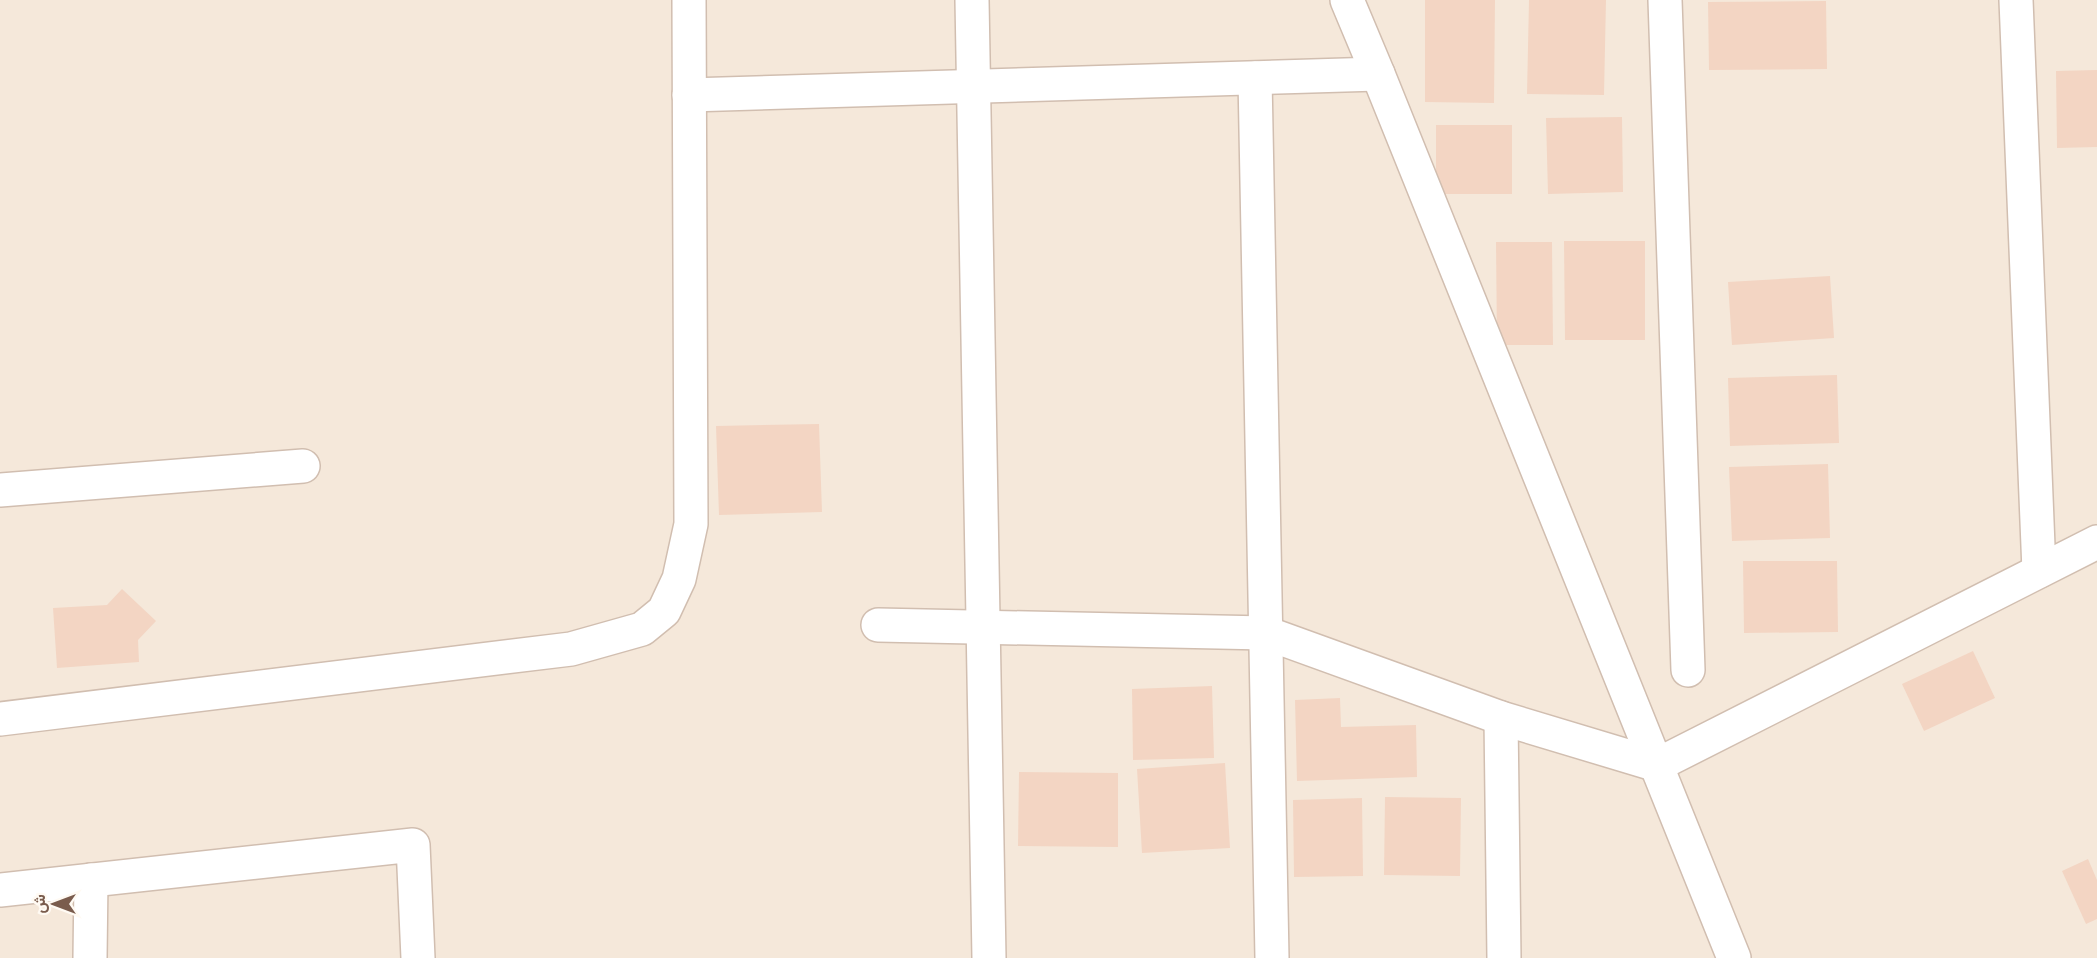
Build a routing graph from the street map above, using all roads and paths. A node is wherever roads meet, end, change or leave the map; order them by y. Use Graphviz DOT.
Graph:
graph roads {
  1 [pos="689,0"];
  2 [pos="972,0"];
  3 [pos="1347,0"];
  4 [pos="1665,0"];
  5 [pos="2016,0"];
  6 [pos="1378,74"];
  7 [pos="1255,78"];
  8 [pos="974,87"];
  9 [pos="689,95"];
  10 [pos="303,465"];
  11 [pos="0,490"];
  12 [pos="2097,542"];
  13 [pos="2039,571"];
  14 [pos="878,626"];
  15 [pos="984,627"];
  16 [pos="1266,633"];
  17 [pos="1688,670"];
  18 [pos="1501,718"];
  19 [pos="0,719"];
  20 [pos="1657,765"];
  21 [pos="91,880"];
  22 [pos="0,890"];
  23 [pos="90,958"];
  24 [pos="418,958"];
  25 [pos="989,958"];
  26 [pos="1272,958"];
  27 [pos="1504,958"];
  28 [pos="1734,958"];
  1 -- 9 [label="street"];
  2 -- 8 [label="street"];
  3 -- 6 [label="street"];
  4 -- 17 [label="street"];
  5 -- 13 [label="street"];
  6 -- 7 [label="street"];
  6 -- 20 [label="street"];
  7 -- 8 [label="street"];
  7 -- 16 [label="street"];
  8 -- 9 [label="street"];
  8 -- 15 [label="street"];
  9 -- 19 [label="street"];
  10 -- 11 [label="street"];
  12 -- 13 [label="street"];
  13 -- 20 [label="street"];
  14 -- 15 [label="street"];
  15 -- 16 [label="street"];
  15 -- 25 [label="street"];
  16 -- 18 [label="street"];
  16 -- 26 [label="street"];
  18 -- 20 [label="street"];
  18 -- 27 [label="street"];
  20 -- 28 [label="street"];
  21 -- 22 [label="street"];
  21 -- 23 [label="street"];
  21 -- 24 [label="street"];
}
